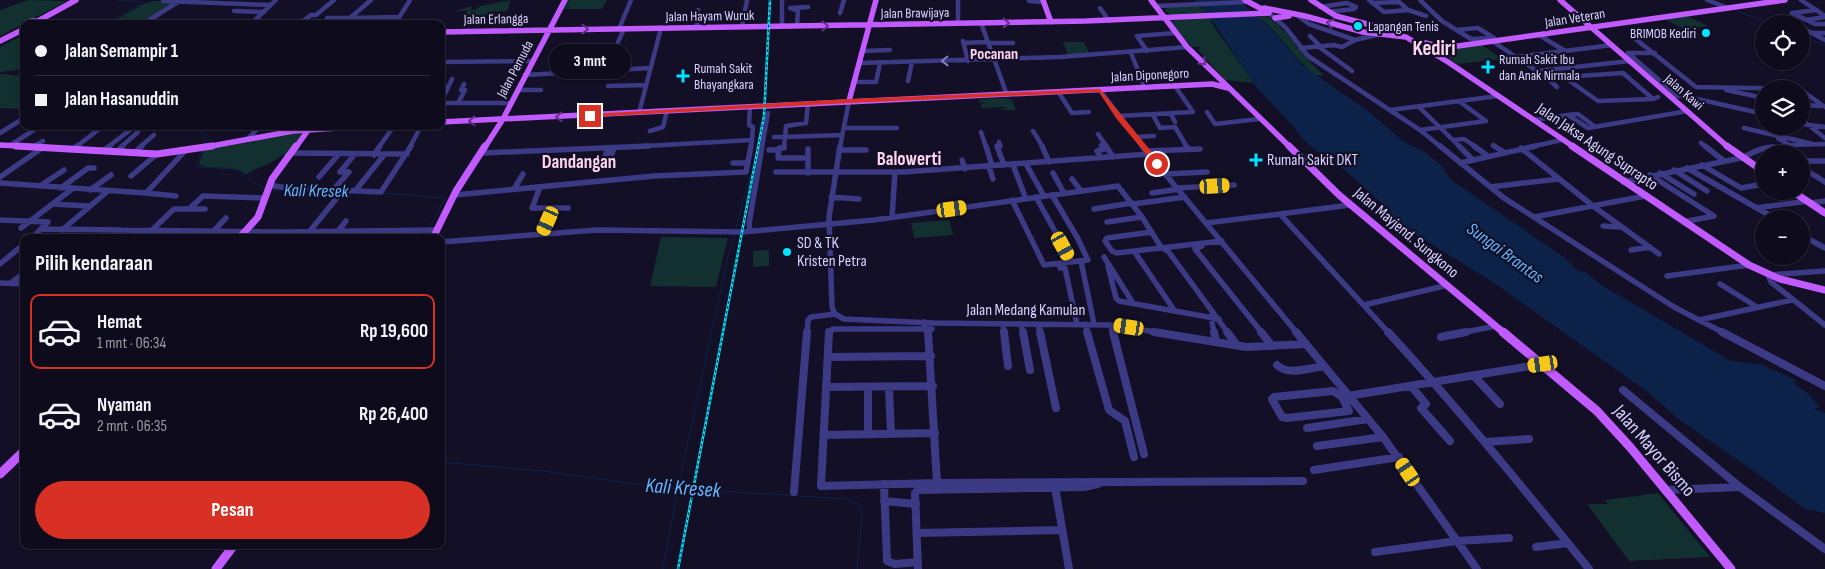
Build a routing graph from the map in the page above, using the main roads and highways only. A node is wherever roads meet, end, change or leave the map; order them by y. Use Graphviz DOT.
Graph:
graph roads {
  1 [pos="565,0"];
  2 [pos="876,0"];
  3 [pos="1151,0"];
  4 [pos="1311,0"];
  5 [pos="1560,0"];
  6 [pos="1785,0"];
  7 [pos="73,1"];
  8 [pos="1043,1"];
  9 [pos="1245,1"];
  10 [pos="1269,16"];
  11 [pos="1167,18"];
  12 [pos="1313,18"];
  13 [pos="36,20"];
  14 [pos="1051,22"];
  15 [pos="870,25"];
  16 [pos="1591,27"];
  17 [pos="20,29"];
  18 [pos="550,30"];
  19 [pos="445,32"];
  20 [pos="1383,32"];
  21 [pos="0,40"];
  22 [pos="1434,45"];
  23 [pos="1458,46"];
  24 [pos="1428,49"];
  25 [pos="1442,51"];
  26 [pos="1448,62"];
  27 [pos="1220,78"];
  28 [pos="1212,84"];
  29 [pos="1230,90"];
  30 [pos="849,101"];
  31 [pos="503,119"];
  32 [pos="445,124"];
  33 [pos="298,130"];
  34 [pos="308,130"];
  35 [pos="0,145"];
  36 [pos="1755,167"];
  37 [pos="1806,200"];
  38 [pos="1825,213"];
  39 [pos="432,232"];
  40 [pos="242,234"];
  41 [pos="1825,290"];
  42 [pos="1543,364"];
  43 [pos="20,455"];
  44 [pos="0,474"];
  45 [pos="231,549"];
  46 [pos="216,569"];
  47 [pos="1731,569"];
  1 -- 18 [label="main road, Jalan Pemuda"];
  2 -- 15 [label="main road"];
  3 -- 11 [label="main road, Jalan Mayjend. Sungkono"];
  4 -- 20 [label="main road"];
  5 -- 16 [label="main road, Jalan Kawi"];
  6 -- 16 [label="main road, Jalan Veteran"];
  7 -- 13 [label="main road"];
  8 -- 14 [label="main road"];
  9 -- 10 [label="main road"];
  9 -- 12 [label="main road"];
  10 -- 11 [label="main road, Jalan Brawijaya"];
  10 -- 12 [label="main road, Jalan Brawijaya"];
  11 -- 14 [label="main road, Jalan Brawijaya"];
  11 -- 27 [label="main road, Jalan Mayjend. Sungkono, one-way"];
  20 -- 12 [label="main road, one-way"];
  15 -- 14 [label="main road, Jalan Brawijaya, one-way"];
  18 -- 15 [label="main road, Jalan Hayam Wuruk, one-way"];
  15 -- 30 [label="main road"];
  16 -- 23 [label="main road, Jalan Veteran"];
  16 -- 36 [label="main road, Jalan Kawi"];
  17 -- 21 [label="main road"];
  18 -- 19 [label="main road, Jalan Erlangga"];
  18 -- 31 [label="main road, Jalan Pemuda"];
  20 -- 22 [label="main road"];
  20 -- 24 [label="main road, Jalan Jaksa Agung Suprapto"];
  22 -- 23 [label="main road"];
  22 -- 24 [label="main road"];
  22 -- 25 [label="main road"];
  23 -- 25 [label="main road"];
  24 -- 25 [label="main road"];
  24 -- 26 [label="main road, Jalan Jaksa Agung Suprapto"];
  25 -- 26 [label="main road"];
  26 -- 41 [label="main road, Jalan Jaksa Agung Suprapto"];
  27 -- 28 [label="main road, Jalan Diponegoro"];
  27 -- 29 [label="main road, Jalan Mayjend. Sungkono"];
  28 -- 29 [label="main road, Jalan Diponegoro"];
  28 -- 30 [label="main road, Jalan Diponegoro"];
  29 -- 42 [label="main road, Jalan Mayjend. Sungkono"];
  30 -- 31 [label="main road, Jalan Diponegoro, one-way"];
  31 -- 32 [label="main road, Jalan Diponegoro, one-way"];
  31 -- 39 [label="main road, Jalan Pemuda"];
  33 -- 35 [label="main road"];
  34 -- 40 [label="main road"];
  37 -- 38 [label="main road"];
  42 -- 47 [label="main road, Jalan Mayor Bismo"];
  43 -- 44 [label="main road"];
  45 -- 46 [label="main road"];
}
